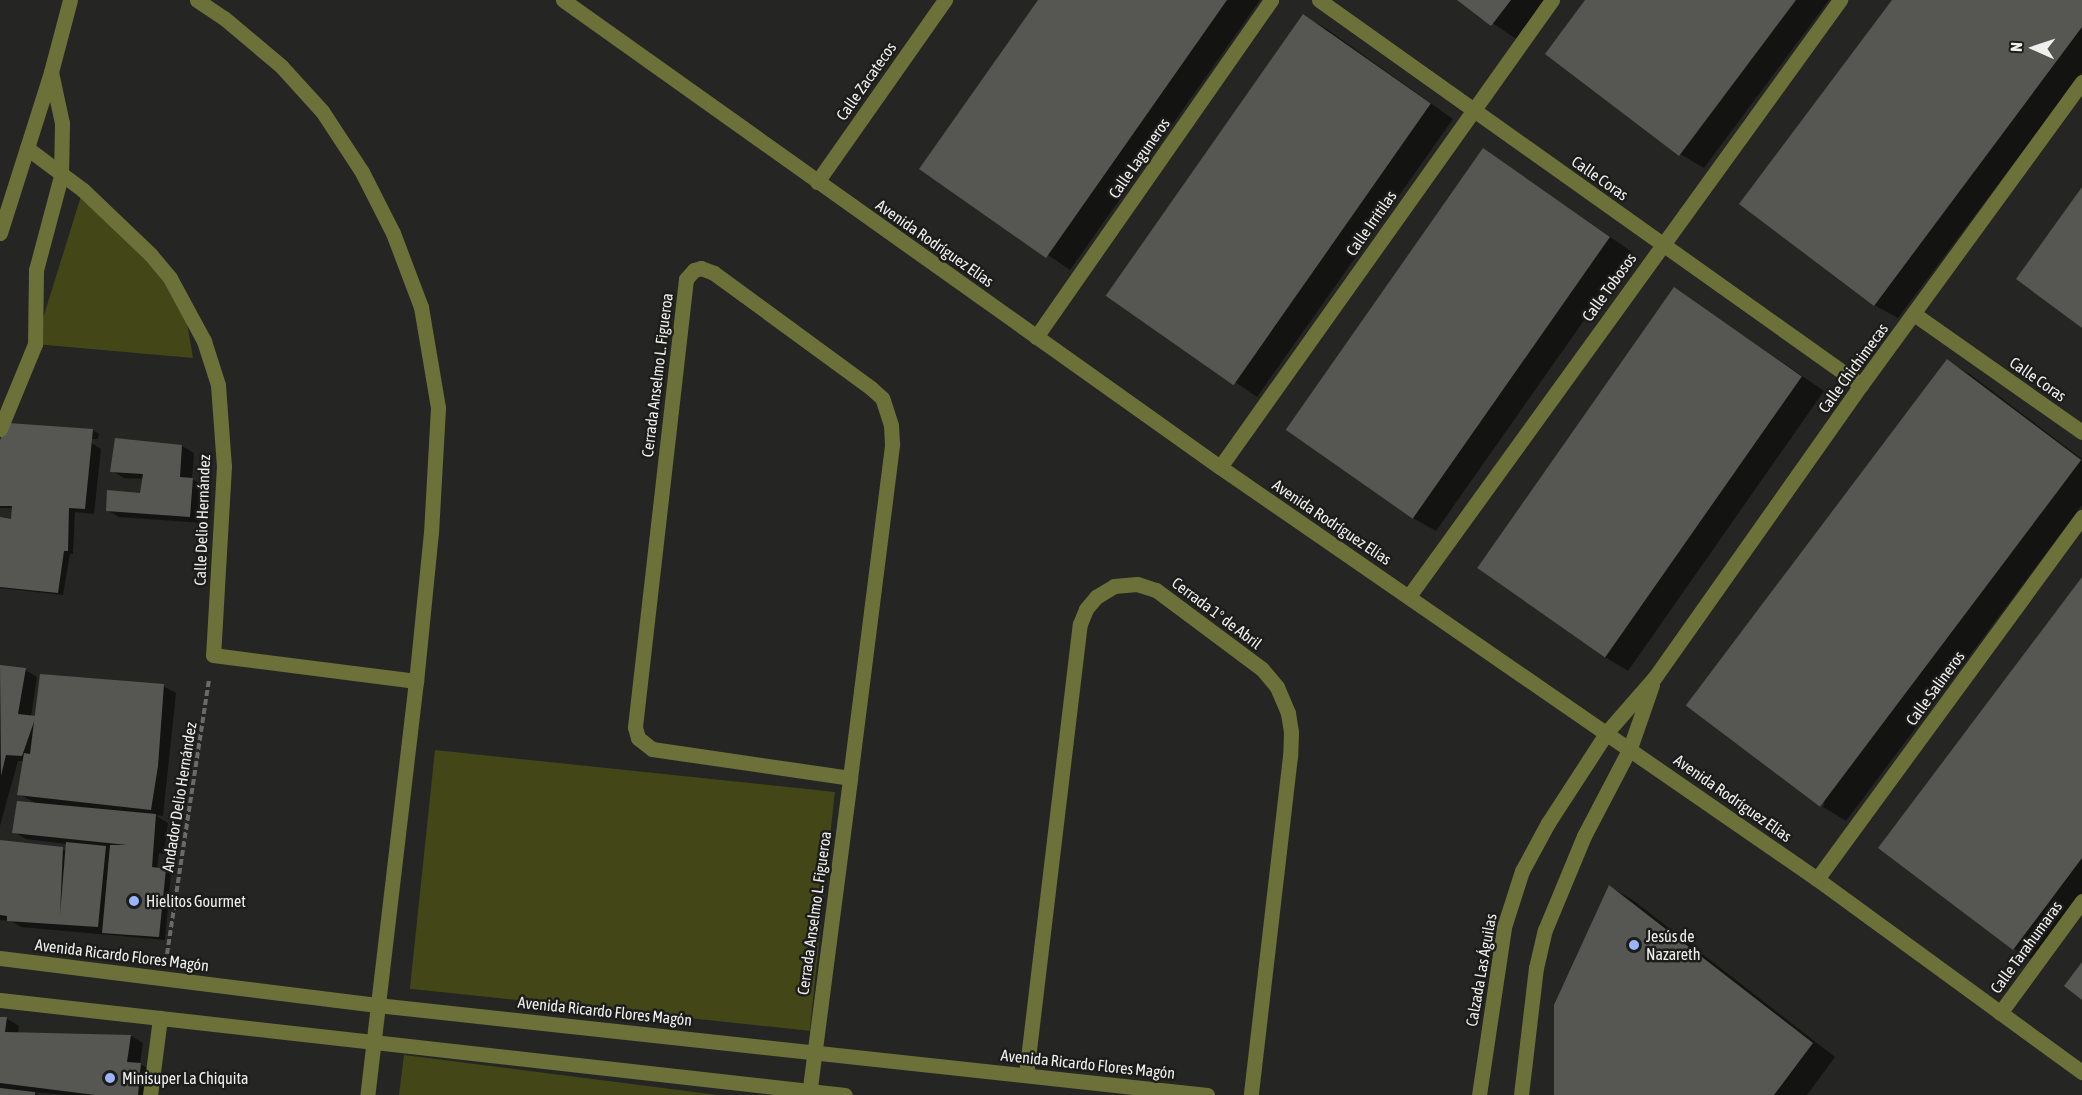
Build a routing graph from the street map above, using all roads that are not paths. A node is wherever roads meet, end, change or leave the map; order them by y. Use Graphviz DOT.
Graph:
graph roads {
  1 [pos="70,0"];
  2 [pos="197,0"];
  3 [pos="563,0"];
  4 [pos="945,0"];
  5 [pos="1271,0"];
  6 [pos="1319,0"];
  7 [pos="1552,0"];
  8 [pos="1840,0"];
  9 [pos="51,72"];
  10 [pos="2082,82"];
  11 [pos="1473,110"];
  12 [pos="27,148"];
  13 [pos="61,176"];
  14 [pos="817,182"];
  15 [pos="0,233"];
  16 [pos="1663,244"];
  17 [pos="1914,314"];
  18 [pos="1036,337"];
  19 [pos="1862,385"];
  20 [pos="0,429"];
  21 [pos="2082,432"];
  22 [pos="1220,467"];
  23 [pos="2082,518"];
  24 [pos="1409,596"];
  25 [pos="1655,677"];
  26 [pos="416,681"];
  27 [pos="1607,732"];
  28 [pos="1630,748"];
  29 [pos="850,778"];
  30 [pos="1817,879"];
  31 [pos="2082,901"];
  32 [pos="0,958"];
  33 [pos="0,1000"];
  34 [pos="378,1005"];
  35 [pos="2000,1013"];
  36 [pos="160,1018"];
  37 [pos="373,1042"];
  38 [pos="814,1052"];
  39 [pos="2082,1072"];
  40 [pos="1026,1075"];
  41 [pos="809,1093"];
  42 [pos="150,1095"];
  43 [pos="367,1095"];
  44 [pos="845,1095"];
  45 [pos="1207,1095"];
  46 [pos="1251,1095"];
  47 [pos="1479,1095"];
  48 [pos="1521,1095"];
  1 -- 9 [label="street"];
  2 -- 26 [label="street"];
  3 -- 14 [label="street, Avenida Rodríguez Elías"];
  4 -- 14 [label="street, Calle Zacatecos"];
  5 -- 18 [label="street, Calle Laguneros"];
  6 -- 11 [label="street, Calle Coras"];
  7 -- 11 [label="street, Calle Irritilas"];
  8 -- 16 [label="street, Calle Tobosos"];
  9 -- 12 [label="street"];
  9 -- 13 [label="street"];
  10 -- 17 [label="street, Calle Chichimecas"];
  11 -- 16 [label="street, Calle Coras"];
  11 -- 22 [label="street, Calle Irritilas"];
  12 -- 13 [label="street, Calle Delio Hernández"];
  12 -- 15 [label="street"];
  13 -- 20 [label="street"];
  13 -- 26 [label="street, Calle Delio Hernández"];
  14 -- 18 [label="street, Avenida Rodríguez Elías"];
  16 -- 19 [label="street, Calle Coras"];
  16 -- 24 [label="street, Calle Tobosos"];
  17 -- 19 [label="street, Calle Chichimecas"];
  17 -- 21 [label="street, Calle Coras"];
  18 -- 22 [label="street, Avenida Rodríguez Elías"];
  19 -- 25 [label="street, Calle Chichimecas"];
  22 -- 24 [label="street, Avenida Rodríguez Elías"];
  23 -- 30 [label="street, Calle Salineros"];
  24 -- 27 [label="street, Avenida Rodríguez Elías"];
  25 -- 27 [label="street, Calle Chichimecas"];
  25 -- 28 [label="street, Calle Chichimecas"];
  26 -- 34 [label="street"];
  27 -- 28 [label="street, Avenida Rodríguez Elías"];
  27 -- 47 [label="street, Calzada Las Águilas"];
  28 -- 30 [label="street, Avenida Rodríguez Elías"];
  28 -- 48 [label="street"];
  29 -- 29 [label="street, Cerrada Anselmo L. Figueroa"];
  29 -- 38 [label="street, Cerrada Anselmo L. Figueroa"];
  30 -- 35 [label="street, Avenida Rodríguez Elías"];
  31 -- 35 [label="street, Calle Tarahumaras"];
  32 -- 34 [label="street, Avenida Ricardo Flores Magón"];
  33 -- 36 [label="street"];
  34 -- 37 [label="street"];
  34 -- 38 [label="street, Avenida Ricardo Flores Magón"];
  35 -- 39 [label="street, Avenida Rodríguez Elías"];
  36 -- 37 [label="street"];
  36 -- 42 [label="street"];
  37 -- 41 [label="street"];
  37 -- 43 [label="street"];
  38 -- 40 [label="street, Avenida Ricardo Flores Magón"];
  38 -- 41 [label="street, Cerrada Anselmo L. Figueroa"];
  40 -- 45 [label="street, Avenida Ricardo Flores Magón"];
  40 -- 46 [label="street, Cerrada 1° de Abril"];
  41 -- 44 [label="street"];
}
